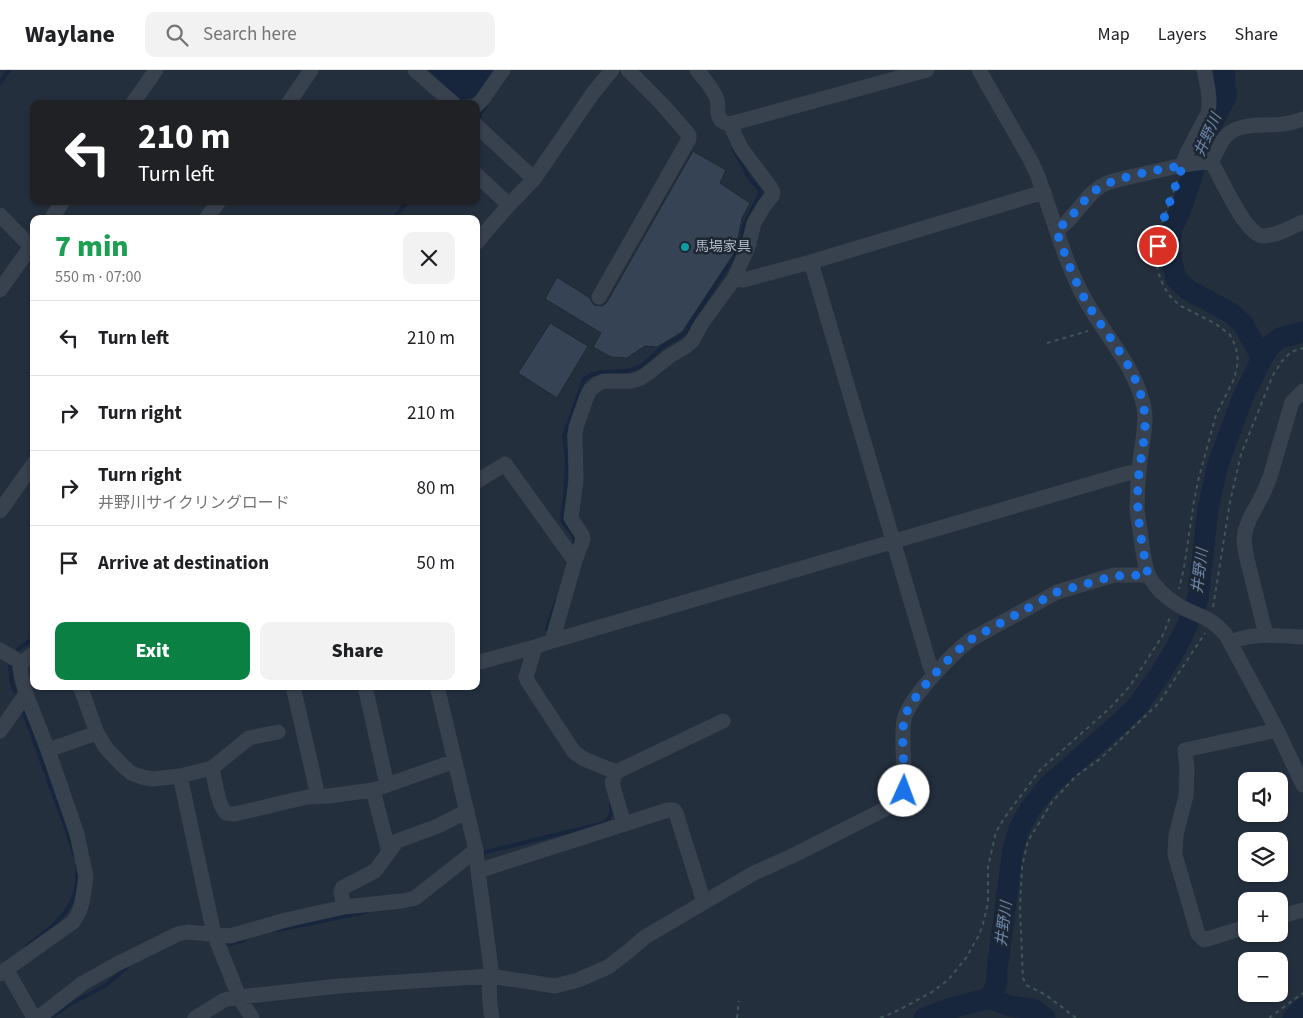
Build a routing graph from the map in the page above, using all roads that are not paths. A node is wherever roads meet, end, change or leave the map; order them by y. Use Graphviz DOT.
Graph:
graph roads {
  1 [pos="156,70"];
  2 [pos="311,70"];
  3 [pos="415,70"];
  4 [pos="503,70"];
  5 [pos="612,70"];
  6 [pos="628,70"];
  7 [pos="697,70"];
  8 [pos="927,70"];
  9 [pos="979,70"];
  10 [pos="1204,70"];
  11 [pos="436,88"];
  12 [pos="135,100"];
  13 [pos="291,100"];
  14 [pos="435,100"];
  15 [pos="450,100"];
  16 [pos="480,102"];
  17 [pos="1303,119"];
  18 [pos="730,124"];
  19 [pos="480,129"];
  20 [pos="1209,161"];
  21 [pos="1185,165"];
  22 [pos="480,178"];
  23 [pos="534,179"];
  24 [pos="1044,192"];
  25 [pos="509,204"];
  26 [pos="0,215"];
  27 [pos="1303,222"];
  28 [pos="1056,230"];
  29 [pos="480,238"];
  30 [pos="30,244"];
  31 [pos="30,251"];
  32 [pos="811,262"];
  33 [pos="734,278"];
  34 [pos="0,290"];
  35 [pos="599,297"];
  36 [pos="1303,390"];
  37 [pos="30,469"];
  38 [pos="1139,473"];
  39 [pos="480,480"];
  40 [pos="0,511"];
  41 [pos="893,540"];
  42 [pos="575,561"];
  43 [pos="1148,575"];
  44 [pos="1266,635"];
  45 [pos="1303,637"];
  46 [pos="552,641"];
  47 [pos="1230,642"];
  48 [pos="535,647"];
  49 [pos="0,650"];
  50 [pos="30,656"];
  51 [pos="480,662"];
  52 [pos="22,663"];
  53 [pos="934,674"];
  54 [pos="81,690"];
  55 [pos="294,690"];
  56 [pos="366,690"];
  57 [pos="438,690"];
  58 [pos="26,694"];
  59 [pos="723,721"];
  60 [pos="1277,730"];
  61 [pos="0,731"];
  62 [pos="278,732"];
  63 [pos="97,733"];
  64 [pos="48,750"];
  65 [pos="455,761"];
  66 [pos="212,768"];
  67 [pos="616,772"];
  68 [pos="180,776"];
  69 [pos="1303,784"];
  70 [pos="380,788"];
  71 [pos="318,796"];
  72 [pos="467,811"];
  73 [pos="624,824"];
  74 [pos="476,850"];
  75 [pos="390,852"];
  76 [pos="478,870"];
  77 [pos="705,902"];
  78 [pos="344,907"];
  79 [pos="1303,910"];
  80 [pos="1288,914"];
  81 [pos="1238,929"];
  82 [pos="214,934"];
  83 [pos="3,971"];
  84 [pos="490,976"];
  85 [pos="239,997"];
  86 [pos="36,1018"];
  87 [pos="196,1018"];
  88 [pos="252,1018"];
  89 [pos="492,1018"];
  1 -- 12 [label="street"];
  2 -- 13 [label="street"];
  3 -- 11 [label="street"];
  4 -- 16 [label="street"];
  5 -- 23 [label="street"];
  6 -- 35 [label="street"];
  7 -- 18 [label="street"];
  8 -- 18 [label="street"];
  9 -- 24 [label="street"];
  10 -- 21 [label="street"];
  11 -- 14 [label="street"];
  11 -- 15 [label="street"];
  17 -- 20 [label="street"];
  18 -- 33 [label="street"];
  19 -- 23 [label="street"];
  20 -- 21 [label="street"];
  20 -- 27 [label="street"];
  21 -- 28 [label="street"];
  22 -- 25 [label="street"];
  23 -- 25 [label="street"];
  24 -- 28 [label="street"];
  24 -- 32 [label="street"];
  25 -- 29 [label="street"];
  26 -- 30 [label="street"];
  28 -- 38 [label="street"];
  31 -- 34 [label="street"];
  32 -- 33 [label="street"];
  32 -- 41 [label="street"];
  33 -- 42 [label="street"];
  36 -- 44 [label="street"];
  37 -- 40 [label="street"];
  38 -- 41 [label="street"];
  38 -- 43 [label="street"];
  39 -- 42 [label="street"];
  41 -- 46 [label="street"];
  41 -- 53 [label="street"];
  42 -- 46 [label="street"];
  43 -- 47 [label="street"];
  43 -- 53 [label="street"];
  44 -- 45 [label="street"];
  44 -- 47 [label="street"];
  46 -- 48 [label="street"];
  47 -- 60 [label="street"];
  48 -- 51 [label="street"];
  48 -- 67 [label="street"];
  49 -- 52 [label="street"];
  50 -- 52 [label="street"];
  52 -- 58 [label="street"];
  53 -- 77 [label="street"];
  54 -- 63 [label="street"];
  55 -- 71 [label="street"];
  56 -- 70 [label="street"];
  57 -- 65 [label="street"];
  58 -- 61 [label="street"];
  58 -- 64 [label="street"];
  59 -- 67 [label="street"];
  60 -- 69 [label="street"];
  60 -- 81 [label="street"];
  62 -- 66 [label="street"];
  63 -- 64 [label="street"];
  63 -- 68 [label="street"];
  64 -- 83 [label="street"];
  65 -- 70 [label="street"];
  65 -- 72 [label="street"];
  66 -- 68 [label="street"];
  66 -- 71 [label="street"];
  67 -- 73 [label="street"];
  68 -- 82 [label="street"];
  70 -- 71 [label="street"];
  70 -- 75 [label="street"];
  72 -- 74 [label="street"];
  72 -- 75 [label="street"];
  73 -- 76 [label="street"];
  73 -- 77 [label="street"];
  74 -- 76 [label="street"];
  74 -- 78 [label="street"];
  75 -- 78 [label="street"];
  76 -- 84 [label="street"];
  77 -- 84 [label="street"];
  78 -- 82 [label="street"];
  79 -- 80 [label="street"];
  82 -- 85 [label="street"];
  82 -- 86 [label="street"];
  83 -- 86 [label="street"];
  84 -- 85 [label="street"];
  84 -- 89 [label="street"];
  85 -- 87 [label="street"];
  85 -- 88 [label="street"];
}
